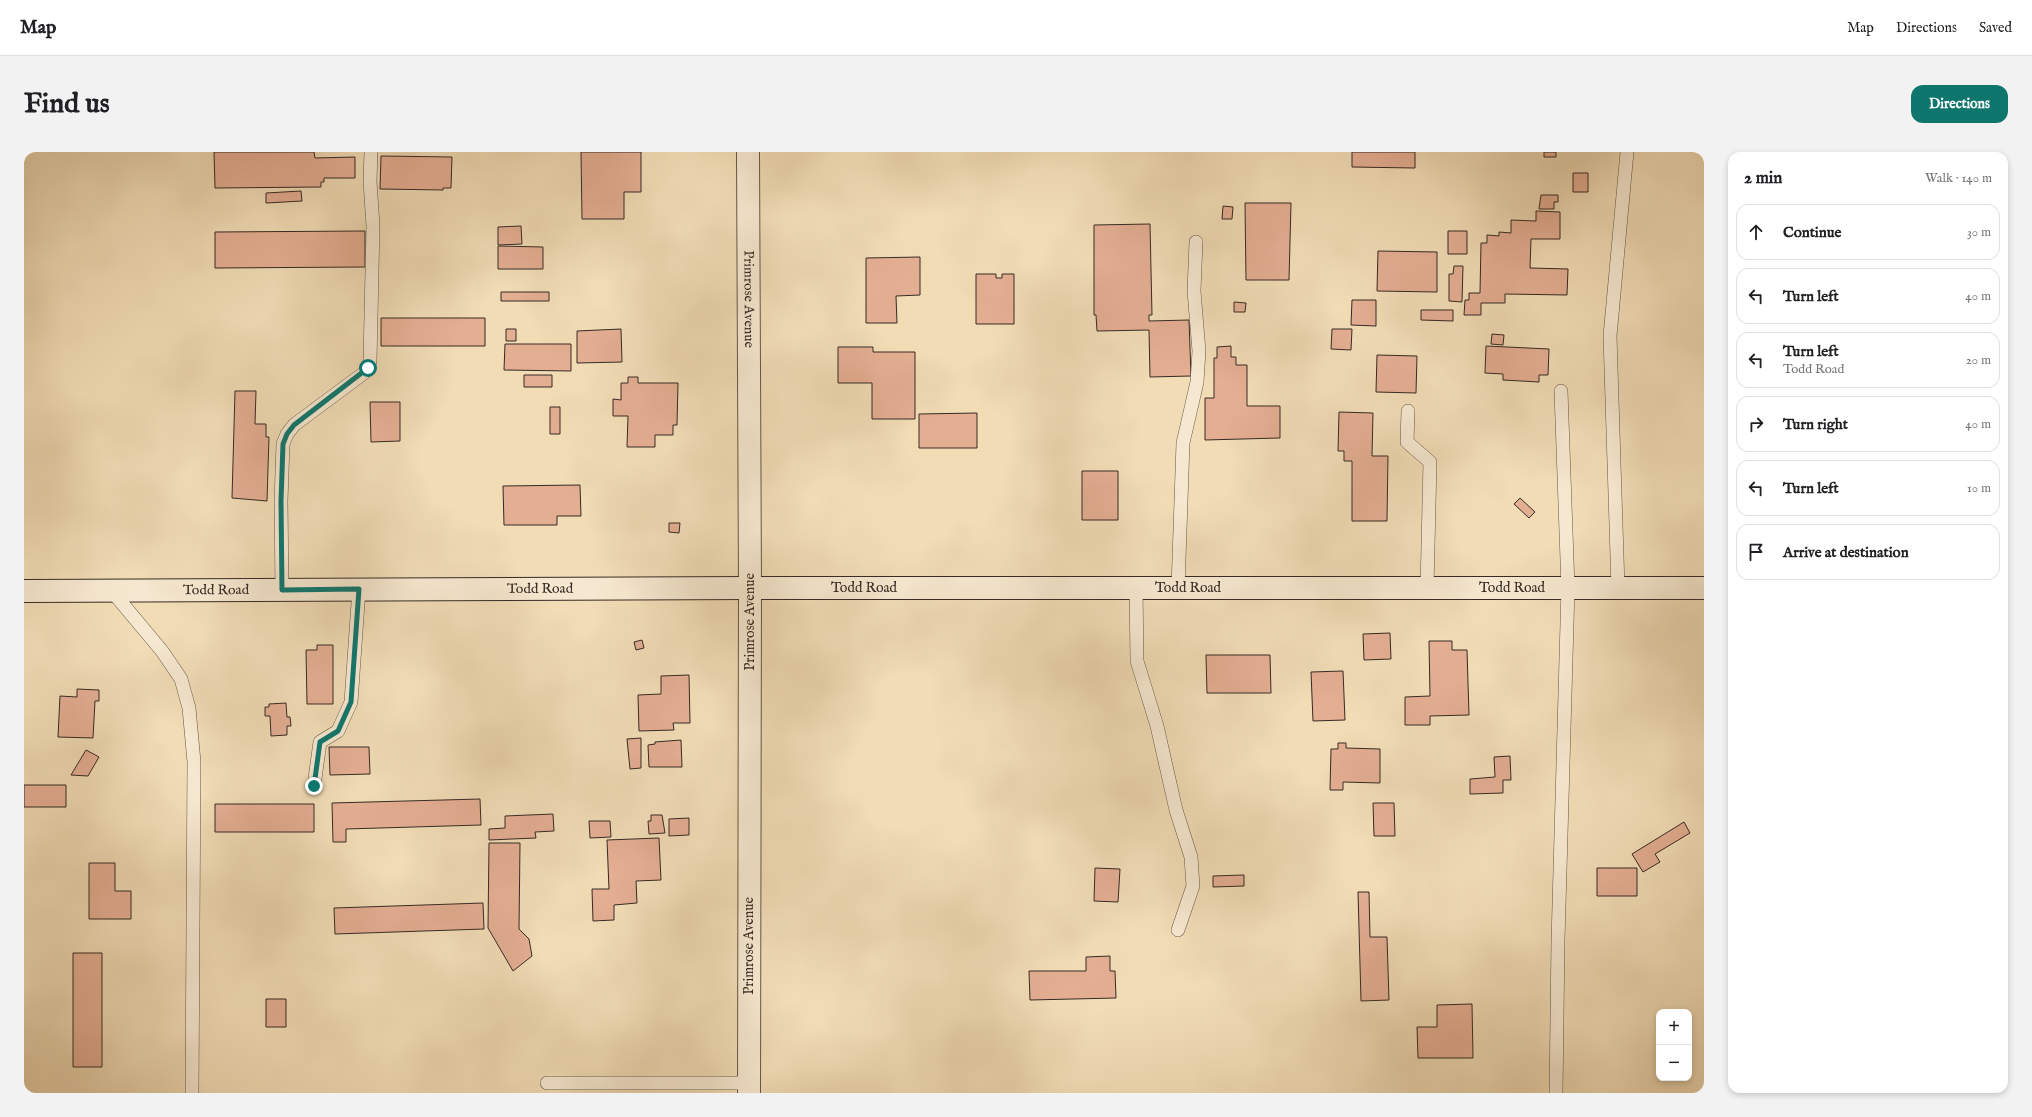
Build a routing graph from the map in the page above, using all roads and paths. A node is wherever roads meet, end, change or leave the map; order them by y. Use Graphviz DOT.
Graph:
graph roads {
  1 [pos="371,152"];
  2 [pos="748,152"];
  3 [pos="1627,152"];
  4 [pos="1196,242"];
  5 [pos="1561,391"];
  6 [pos="1408,411"];
  7 [pos="750,588"];
  8 [pos="1136,588"];
  9 [pos="1178,588"];
  10 [pos="1427,588"];
  11 [pos="1568,588"];
  12 [pos="1618,588"];
  13 [pos="1704,588"];
  14 [pos="359,589"];
  15 [pos="111,590"];
  16 [pos="282,590"];
  17 [pos="24,591"];
  18 [pos="314,786"];
  19 [pos="1178,930"];
  20 [pos="547,1083"];
  21 [pos="749,1088"];
  22 [pos="192,1093"];
  23 [pos="1556,1093"];
  1 -- 16 [label="lane"];
  2 -- 7 [label="main road, Primrose Avenue"];
  3 -- 12 [label="lane"];
  4 -- 9 [label="lane"];
  5 -- 11 [label="lane"];
  6 -- 10 [label="lane"];
  7 -- 8 [label="main road, Todd Road"];
  7 -- 14 [label="main road, Todd Road"];
  7 -- 21 [label="main road, Primrose Avenue"];
  8 -- 9 [label="main road, Todd Road"];
  8 -- 19 [label="lane"];
  9 -- 10 [label="main road, Todd Road"];
  10 -- 11 [label="main road, Todd Road"];
  11 -- 12 [label="main road, Todd Road"];
  11 -- 23 [label="lane"];
  12 -- 13 [label="main road, Todd Road"];
  14 -- 16 [label="main road, Todd Road"];
  14 -- 18 [label="lane"];
  15 -- 16 [label="main road, Todd Road"];
  15 -- 17 [label="main road, Todd Road"];
  15 -- 22 [label="lane"];
  20 -- 21 [label="lane"];
}
